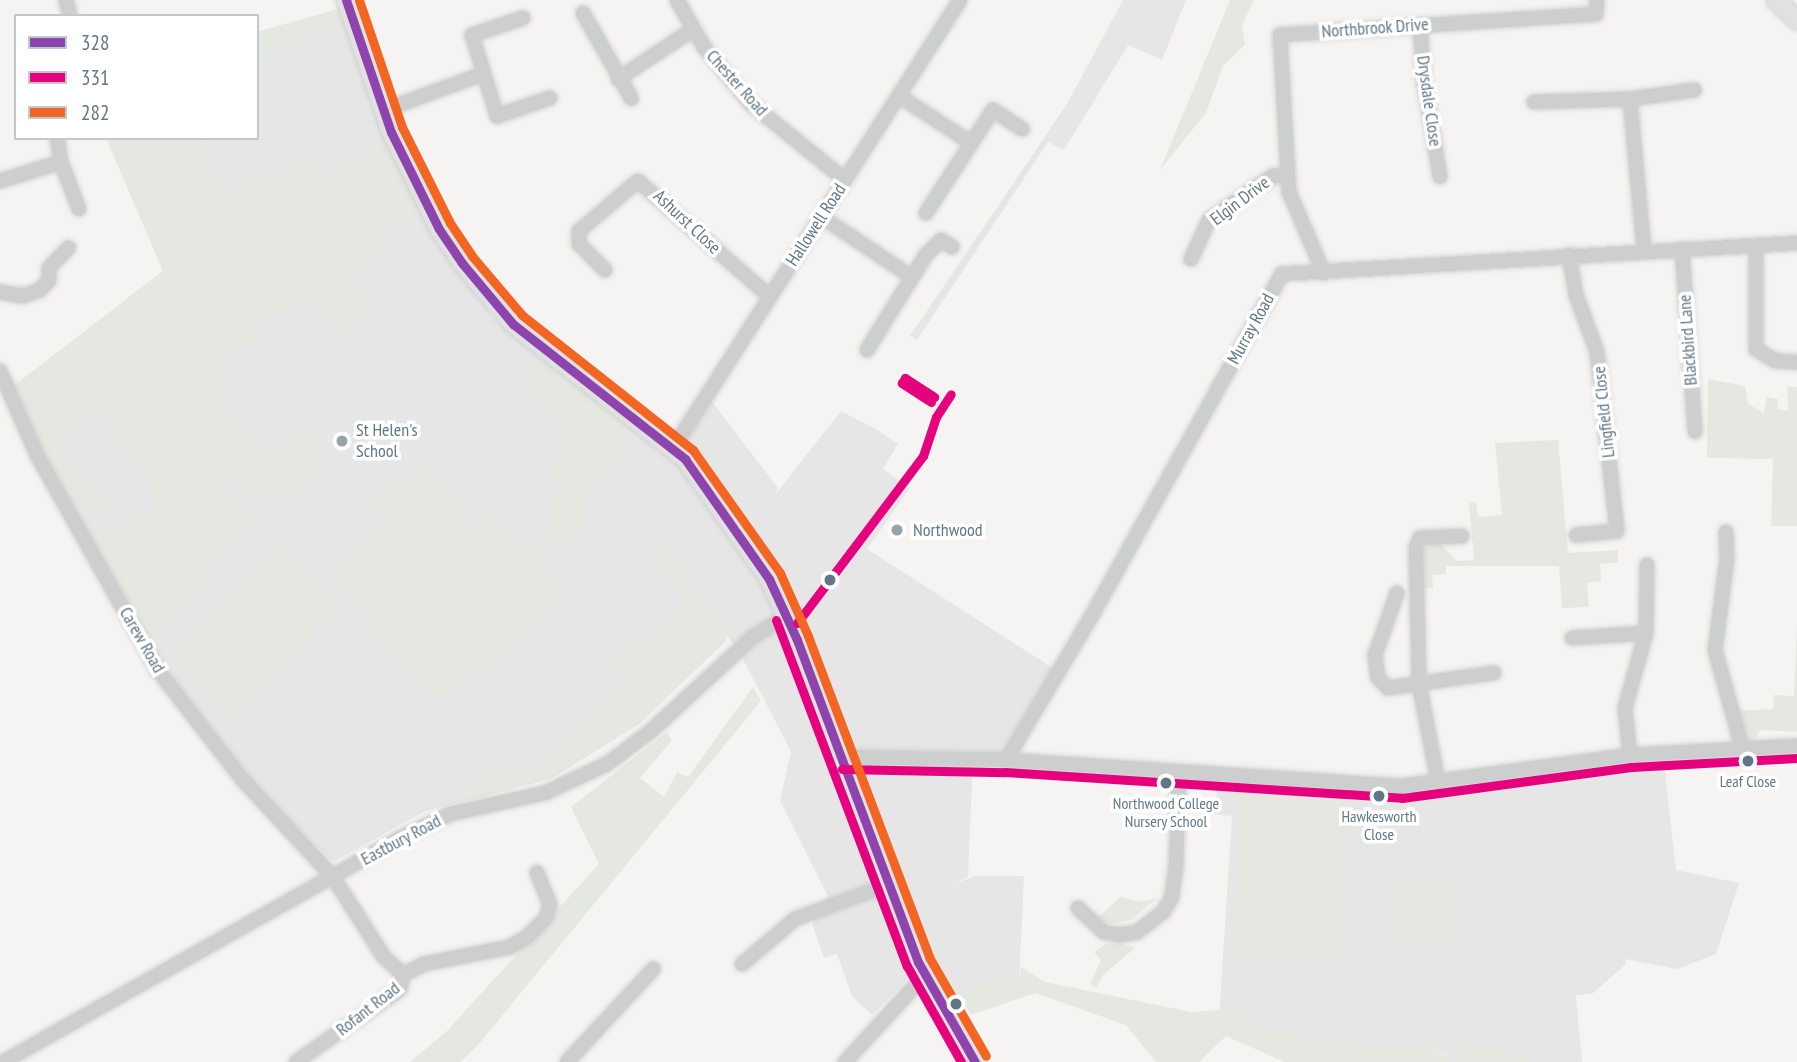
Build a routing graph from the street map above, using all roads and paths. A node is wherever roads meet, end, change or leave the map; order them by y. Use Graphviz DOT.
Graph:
graph roads {
  1 [pos="346,0"];
  2 [pos="677,0"];
  3 [pos="960,0"];
  4 [pos="1597,0"];
  5 [pos="1776,0"];
  6 [pos="583,13"];
  7 [pos="523,18"];
  8 [pos="1797,20"];
  9 [pos="1420,25"];
  10 [pos="692,30"];
  11 [pos="483,74"];
  12 [pos="618,79"];
  13 [pos="1693,90"];
  14 [pos="899,96"];
  15 [pos="550,98"];
  16 [pos="631,98"];
  17 [pos="1630,99"];
  18 [pos="1534,102"];
  19 [pos="384,110"];
  20 [pos="1022,129"];
  21 [pos="57,140"];
  22 [pos="971,143"];
  23 [pos="61,162"];
  24 [pos="1287,174"];
  25 [pos="1440,177"];
  26 [pos="845,180"];
  27 [pos="0,181"];
  28 [pos="79,209"];
  29 [pos="926,213"];
  30 [pos="822,217"];
  31 [pos="1797,243"];
  32 [pos="1756,246"];
  33 [pos="952,247"];
  34 [pos="68,248"];
  35 [pos="1682,249"];
  36 [pos="1644,251"];
  37 [pos="1569,255"];
  38 [pos="1191,259"];
  39 [pos="605,270"];
  40 [pos="1324,272"];
  41 [pos="910,276"];
  42 [pos="0,292"];
  43 [pos="769,296"];
  44 [pos="867,350"];
  45 [pos="1797,362"];
  46 [pos="0,371"];
  47 [pos="1695,432"];
  48 [pos="672,450"];
  49 [pos="1726,532"];
  50 [pos="1576,535"];
  51 [pos="1462,536"];
  52 [pos="1647,565"];
  53 [pos="1397,593"];
  54 [pos="787,616"];
  55 [pos="1646,634"];
  56 [pos="1572,638"];
  57 [pos="1494,673"];
  58 [pos="1419,683"];
  59 [pos="1797,746"];
  60 [pos="1742,747"];
  61 [pos="1630,755"];
  62 [pos="842,757"];
  63 [pos="1006,760"];
  64 [pos="1179,772"];
  65 [pos="1438,782"];
  66 [pos="537,873"];
  67 [pos="333,877"];
  68 [pos="887,884"];
  69 [pos="1078,908"];
  70 [pos="742,964"];
  71 [pos="653,969"];
  72 [pos="403,975"];
  73 [pos="925,975"];
  74 [pos="3,1062"];
  75 [pos="296,1062"];
  76 [pos="567,1062"];
  77 [pos="845,1062"];
  78 [pos="975,1062"];
  1 -- 19 [label="main road"];
  2 -- 10 [label="street, Chester Road"];
  3 -- 14 [label="street, Hallowell Road"];
  4 -- 9 [label="street, Northbrook Drive"];
  5 -- 8 [label="main road"];
  6 -- 12 [label="street"];
  7 -- 11 [label="street"];
  9 -- 24 [label="street, Northbrook Drive"];
  9 -- 25 [label="street, Drysdale Close"];
  10 -- 12 [label="street"];
  10 -- 26 [label="street, Chester Road"];
  11 -- 15 [label="street"];
  11 -- 19 [label="street"];
  12 -- 16 [label="street"];
  13 -- 17 [label="street"];
  14 -- 22 [label="street"];
  14 -- 26 [label="street, Hallowell Road"];
  17 -- 18 [label="street"];
  17 -- 36 [label="street"];
  19 -- 48 [label="main road"];
  20 -- 22 [label="street"];
  21 -- 23 [label="street"];
  22 -- 29 [label="street"];
  23 -- 27 [label="street"];
  23 -- 28 [label="street"];
  24 -- 38 [label="street, Elgin Drive"];
  24 -- 40 [label="street, Elgin Drive"];
  26 -- 30 [label="street, Hallowell Road"];
  30 -- 41 [label="street"];
  30 -- 43 [label="street, Hallowell Road"];
  31 -- 32 [label="street, Murray Road"];
  32 -- 35 [label="street, Murray Road"];
  32 -- 45 [label="street"];
  33 -- 41 [label="street"];
  34 -- 42 [label="street"];
  35 -- 36 [label="street, Murray Road"];
  35 -- 47 [label="street, Blackbird Lane"];
  36 -- 37 [label="street, Murray Road"];
  37 -- 40 [label="street, Murray Road"];
  37 -- 50 [label="street, Lingfield Close"];
  39 -- 43 [label="street, Ashurst Close"];
  40 -- 63 [label="street, Murray Road"];
  41 -- 44 [label="street"];
  43 -- 48 [label="street, Hallowell Road"];
  46 -- 67 [label="street, Carew Road"];
  48 -- 54 [label="main road"];
  49 -- 60 [label="street"];
  51 -- 58 [label="street"];
  52 -- 55 [label="street"];
  53 -- 58 [label="street"];
  54 -- 62 [label="main road"];
  54 -- 67 [label="street, Eastbury Road"];
  55 -- 56 [label="street"];
  55 -- 61 [label="street"];
  57 -- 58 [label="street"];
  58 -- 65 [label="street"];
  59 -- 60 [label="street"];
  60 -- 61 [label="street"];
  61 -- 65 [label="street"];
  62 -- 63 [label="street"];
  62 -- 68 [label="main road"];
  63 -- 64 [label="street"];
  64 -- 65 [label="street"];
  64 -- 69 [label="street"];
  66 -- 72 [label="street"];
  67 -- 72 [label="street, Rofant Road"];
  67 -- 74 [label="street, Eastbury Road"];
  68 -- 70 [label="street"];
  68 -- 73 [label="main road"];
  71 -- 76 [label="street"];
  72 -- 75 [label="street, Rofant Road"];
  73 -- 77 [label="street"];
  73 -- 78 [label="main road"];
}
